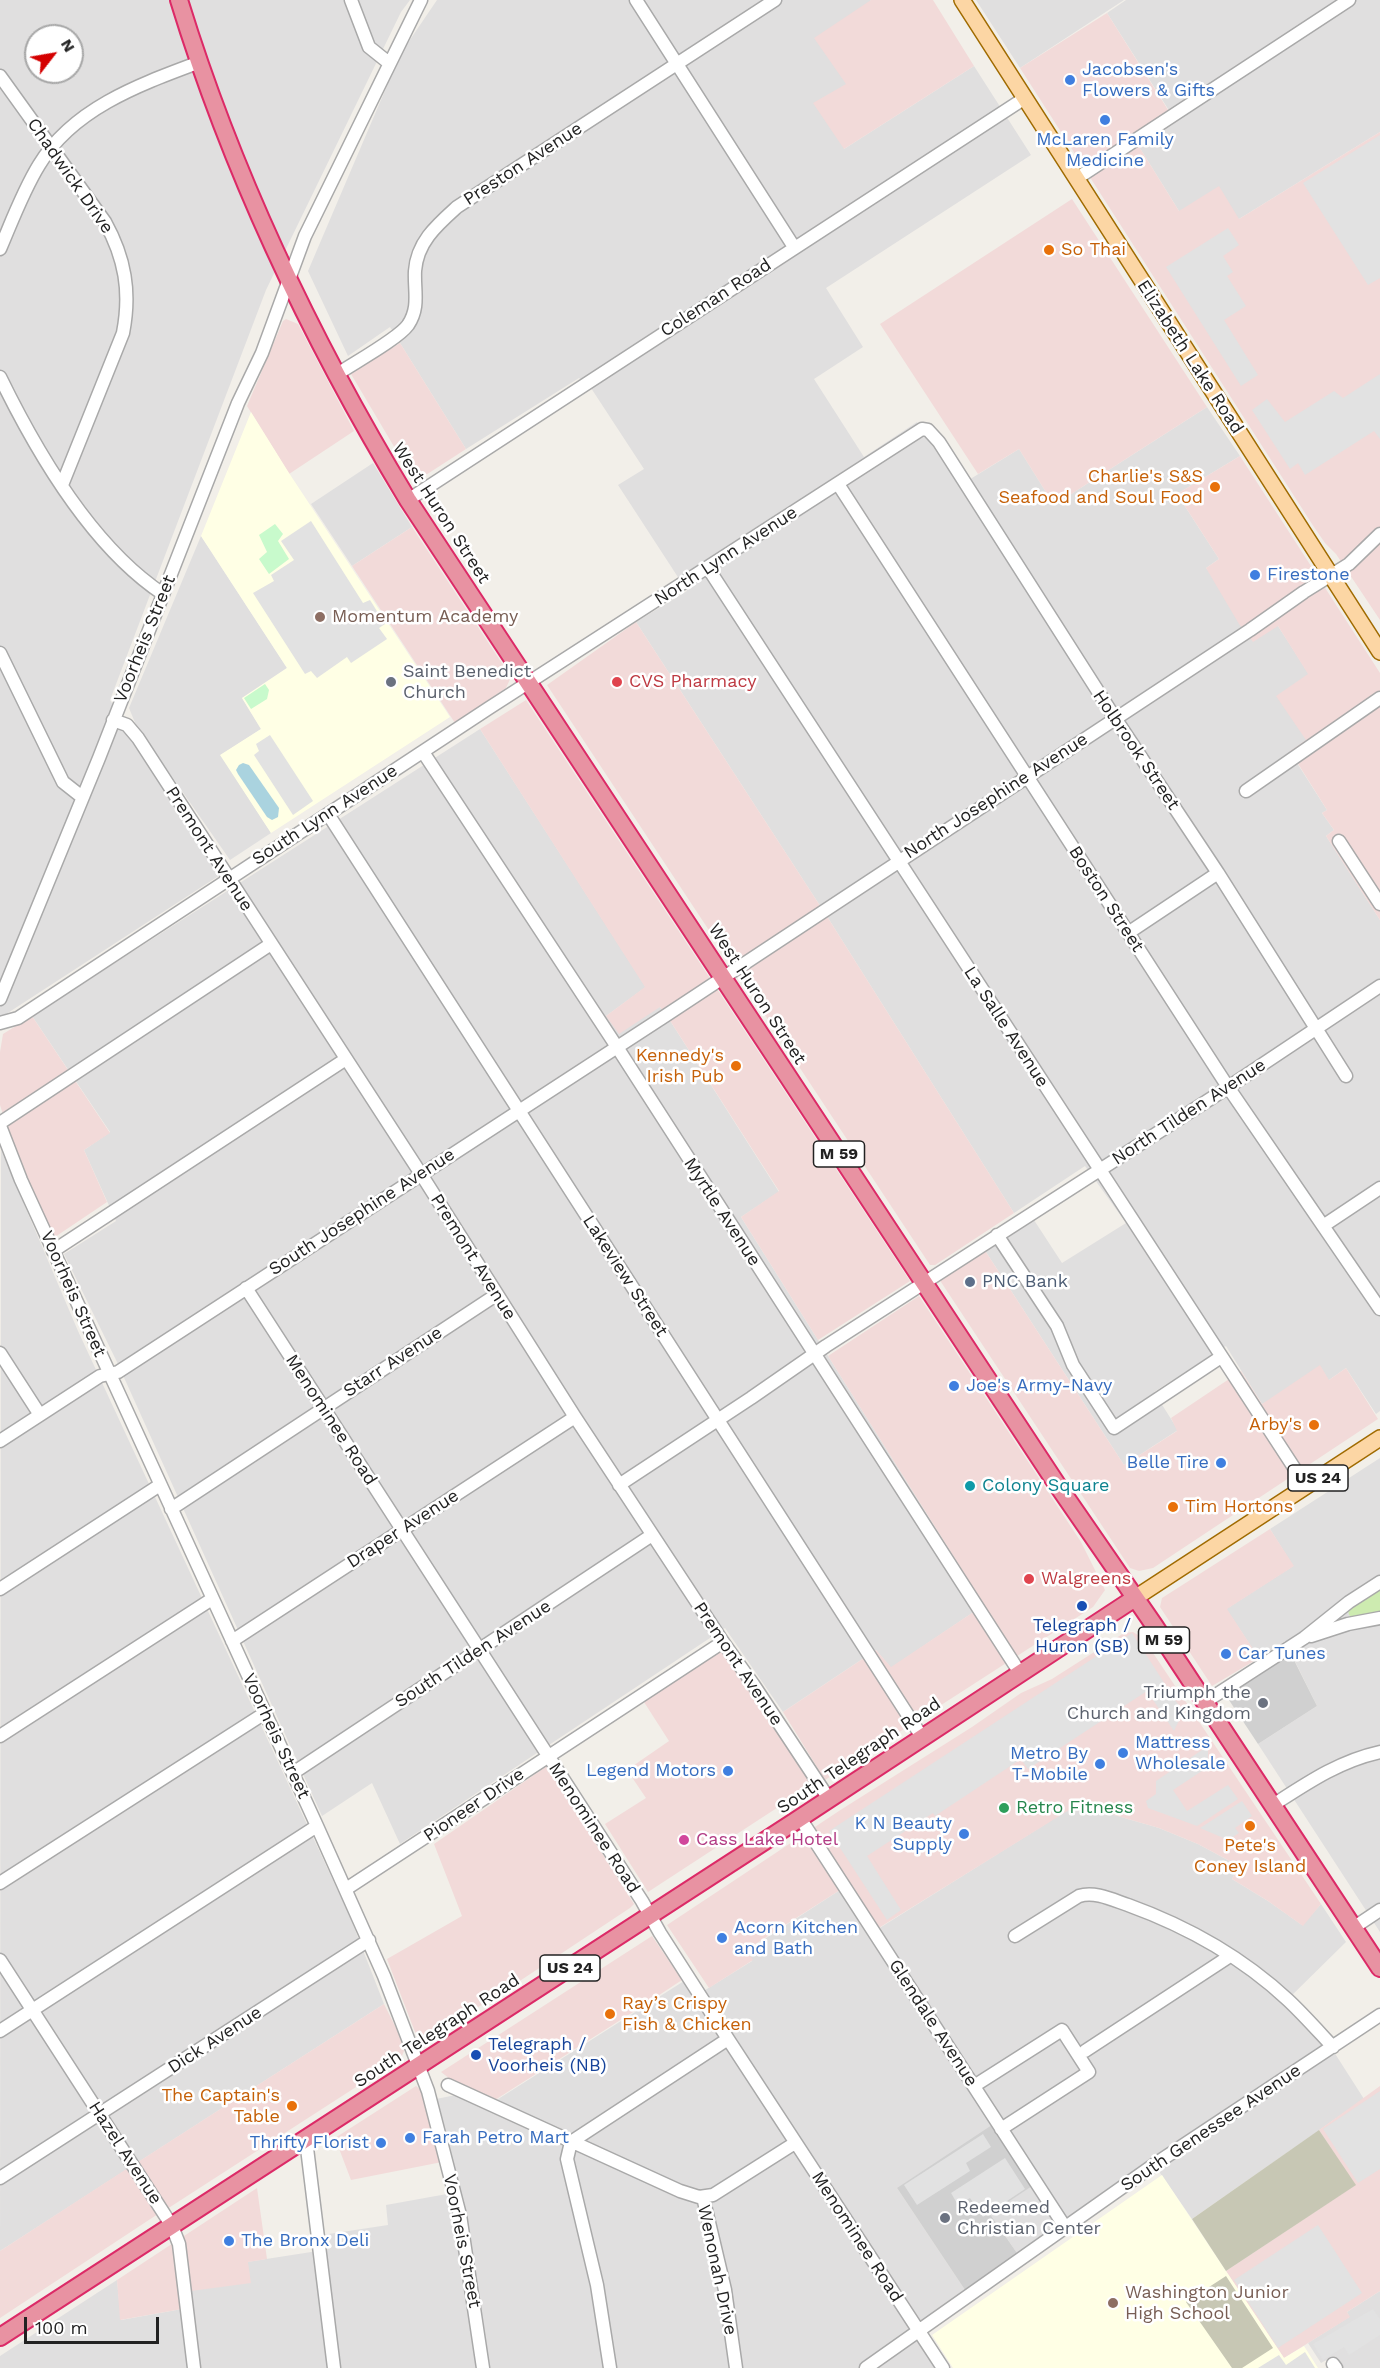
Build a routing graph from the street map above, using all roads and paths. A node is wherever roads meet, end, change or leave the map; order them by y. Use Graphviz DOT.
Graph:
graph roads {
  1 [pos="179,0"];
  2 [pos="351,0"];
  3 [pos="421,0"];
  4 [pos="636,0"];
  5 [pos="775,0"];
  6 [pos="962,0"];
  7 [pos="1349,0"];
  8 [pos="200,62"];
  9 [pos="389,63"];
  10 [pos="678,63"];
  11 [pos="0,76"];
  12 [pos="1025,98"];
  13 [pos="51,149"];
  14 [pos="1076,178"];
  15 [pos="794,247"];
  16 [pos="0,249"];
  17 [pos="288,279"];
  18 [pos="336,375"];
  19 [pos="0,377"];
  20 [pos="922,429"];
  21 [pos="838,484"];
  22 [pos="62,485"];
  23 [pos="408,500"];
  24 [pos="1380,534"];
  25 [pos="708,568"];
  26 [pos="1330,576"];
  27 [pos="163,594"];
  28 [pos="1380,652"];
  29 [pos="0,653"];
  30 [pos="528,682"];
  31 [pos="1380,698"];
  32 [pos="1115,718"];
  33 [pos="113,720"];
  34 [pos="423,752"];
  35 [pos="1027,777"];
  36 [pos="1246,790"];
  37 [pos="82,797"];
  38 [pos="328,814"];
  39 [pos="1339,841"];
  40 [pos="897,861"];
  41 [pos="1218,873"];
  42 [pos="228,879"];
  43 [pos="1380,904"];
  44 [pos="1128,933"];
  45 [pos="271,945"];
  46 [pos="722,977"];
  47 [pos="3,982"];
  48 [pos="1380,986"];
  49 [pos="0,999"];
  50 [pos="0,1023"];
  51 [pos="1316,1029"];
  52 [pos="616,1047"];
  53 [pos="346,1059"];
  54 [pos="1346,1076"];
  55 [pos="1228,1087"];
  56 [pos="519,1110"];
  57 [pos="0,1124"];
  58 [pos="2,1142"];
  59 [pos="1100,1170"];
  60 [pos="421,1174"];
  61 [pos="1380,1188"];
  62 [pos="1323,1226"];
  63 [pos="997,1235"];
  64 [pos="53,1251"];
  65 [pos="924,1282"];
  66 [pos="246,1288"];
  67 [pos="496,1295"];
  68 [pos="1380,1310"];
  69 [pos="0,1353"];
  70 [pos="814,1355"];
  71 [pos="1221,1357"];
  72 [pos="109,1374"];
  73 [pos="324,1408"];
  74 [pos="40,1415"];
  75 [pos="574,1417"];
  76 [pos="717,1420"];
  77 [pos="1380,1438"];
  78 [pos="0,1441"];
  79 [pos="160,1485"];
  80 [pos="619,1485"];
  81 [pos="1306,1486"];
  82 [pos="171,1509"];
  83 [pos="402,1530"];
  84 [pos="652,1535"];
  85 [pos="1380,1582"];
  86 [pos="0,1588"];
  87 [pos="1135,1598"];
  88 [pos="212,1599"];
  89 [pos="1380,1618"];
  90 [pos="1304,1638"];
  91 [pos="232,1641"];
  92 [pos="723,1642"];
  93 [pos="480,1650"];
  94 [pos="1020,1673"];
  95 [pos="1204,1702"];
  96 [pos="265,1713"];
  97 [pos="0,1736"];
  98 [pos="922,1737"];
  99 [pos="1380,1752"];
  100 [pos="548,1756"];
  101 [pos="293,1773"];
  102 [pos="829,1799"];
  103 [pos="1273,1805"];
  104 [pos="800,1818"];
  105 [pos="317,1826"];
  106 [pos="0,1883"];
  107 [pos="346,1890"];
  108 [pos="1380,1910"];
  109 [pos="650,1916"];
  110 [pos="1353,1928"];
  111 [pos="1014,1936"];
  112 [pos="369,1940"];
  113 [pos="1230,1956"];
  114 [pos="0,1960"];
  115 [pos="1380,1968"];
  116 [pos="32,2010"];
  117 [pos="1380,2015"];
  118 [pos="0,2031"];
  119 [pos="728,2039"];
  120 [pos="1333,2047"];
  121 [pos="1085,2051"];
  122 [pos="418,2067"];
  123 [pos="448,2085"];
  124 [pos="974,2086"];
  125 [pos="100,2114"];
  126 [pos="1001,2129"];
  127 [pos="306,2140"];
  128 [pos="571,2142"];
  129 [pos="795,2143"];
  130 [pos="0,2178"];
  131 [pos="704,2197"];
  132 [pos="172,2226"];
  133 [pos="1065,2227"];
  134 [pos="918,2331"];
  135 [pos="0,2337"];
  136 [pos="194,2368"];
  137 [pos="334,2368"];
  138 [pos="483,2368"];
  139 [pos="610,2368"];
  140 [pos="736,2368"];
  141 [pos="866,2368"];
  142 [pos="943,2368"];
  1 -- 8 [label="highway, West Huron Street / M 59"];
  2 -- 9 [label="street"];
  3 -- 9 [label="street, Voorheis Street"];
  4 -- 10 [label="street"];
  5 -- 10 [label="street, Preston Avenue"];
  6 -- 12 [label="main road, Elizabeth Lake Road"];
  7 -- 14 [label="street"];
  8 -- 13 [label="street"];
  8 -- 17 [label="highway, West Huron Street / M 59"];
  9 -- 17 [label="street, Voorheis Street"];
  10 -- 15 [label="street"];
  10 -- 18 [label="street, Preston Avenue"];
  11 -- 13 [label="street, Chadwick Drive"];
  12 -- 14 [label="main road, Elizabeth Lake Road"];
  12 -- 15 [label="street, Coleman Road"];
  13 -- 16 [label="street"];
  13 -- 22 [label="street, Chadwick Drive"];
  14 -- 26 [label="main road, Elizabeth Lake Road"];
  15 -- 23 [label="street, Coleman Road"];
  17 -- 18 [label="highway, West Huron Street / M 59"];
  17 -- 27 [label="street, Voorheis Street"];
  18 -- 23 [label="highway, West Huron Street / M 59"];
  19 -- 22 [label="street"];
  20 -- 21 [label="street, North Lynn Avenue"];
  20 -- 32 [label="street, Holbrook Street"];
  21 -- 25 [label="street, North Lynn Avenue"];
  21 -- 35 [label="street, Boston Street"];
  22 -- 27 [label="street"];
  23 -- 30 [label="highway, West Huron Street / M 59"];
  24 -- 26 [label="street, North Josephine Avenue"];
  25 -- 30 [label="street, North Lynn Avenue"];
  25 -- 40 [label="street, La Salle Avenue"];
  26 -- 28 [label="main road, Elizabeth Lake Road"];
  26 -- 32 [label="street, North Josephine Avenue"];
  27 -- 33 [label="street, Voorheis Street"];
  29 -- 37 [label="street"];
  30 -- 34 [label="street, South Lynn Avenue"];
  30 -- 46 [label="highway, West Huron Street / M 59"];
  31 -- 36 [label="street"];
  32 -- 35 [label="street, North Josephine Avenue"];
  32 -- 41 [label="street, Holbrook Street"];
  33 -- 37 [label="street, Voorheis Street"];
  33 -- 42 [label="street, Premont Avenue"];
  34 -- 38 [label="street, South Lynn Avenue"];
  34 -- 52 [label="street, Myrtle Avenue"];
  35 -- 40 [label="street, North Josephine Avenue"];
  35 -- 44 [label="street, Boston Street"];
  37 -- 47 [label="street, Voorheis Street"];
  38 -- 42 [label="street, South Lynn Avenue"];
  38 -- 56 [label="street, Lakeview Street"];
  39 -- 43 [label="street"];
  40 -- 46 [label="street, North Josephine Avenue"];
  40 -- 59 [label="street, La Salle Avenue"];
  41 -- 44 [label="street"];
  41 -- 51 [label="street, Holbrook Street"];
  42 -- 45 [label="street, Premont Avenue"];
  42 -- 50 [label="street, South Lynn Avenue"];
  44 -- 55 [label="street, Boston Street"];
  45 -- 53 [label="street, Premont Avenue"];
  45 -- 57 [label="street"];
  46 -- 52 [label="street, South Josephine Avenue"];
  46 -- 65 [label="highway, West Huron Street / M 59"];
  47 -- 49 [label="street, Voorheis Street"];
  48 -- 51 [label="street, North Tilden Avenue"];
  51 -- 54 [label="street, Holbrook Street"];
  51 -- 55 [label="street, North Tilden Avenue"];
  52 -- 56 [label="street, South Josephine Avenue"];
  52 -- 70 [label="street, Myrtle Avenue"];
  53 -- 60 [label="street, Premont Avenue"];
  53 -- 64 [label="street"];
  55 -- 59 [label="street, North Tilden Avenue"];
  55 -- 62 [label="street, Boston Street"];
  56 -- 60 [label="street, South Josephine Avenue"];
  56 -- 76 [label="street, Lakeview Street"];
  57 -- 58 [label="street, Voorheis Street"];
  58 -- 64 [label="street, Voorheis Street"];
  59 -- 63 [label="street, North Tilden Avenue"];
  59 -- 71 [label="street, La Salle Avenue"];
  60 -- 66 [label="street, South Josephine Avenue"];
  60 -- 67 [label="street, Premont Avenue"];
  61 -- 62 [label="street"];
  62 -- 68 [label="street, Boston Street"];
  63 -- 65 [label="street, North Tilden Avenue"];
  63 -- 71 [label="street"];
  64 -- 72 [label="street, Voorheis Street"];
  65 -- 70 [label="street"];
  65 -- 87 [label="highway, West Huron Street / M 59"];
  66 -- 72 [label="street, South Josephine Avenue"];
  66 -- 73 [label="street, Menominee Road"];
  67 -- 73 [label="street, Starr Avenue"];
  67 -- 75 [label="street, Premont Avenue"];
  69 -- 74 [label="street"];
  70 -- 76 [label="street"];
  70 -- 94 [label="street, Myrtle Avenue"];
  71 -- 81 [label="street, La Salle Avenue"];
  72 -- 74 [label="street, South Josephine Avenue"];
  72 -- 79 [label="street, Voorheis Street"];
  73 -- 82 [label="street, Starr Avenue"];
  73 -- 83 [label="street, Menominee Road"];
  74 -- 78 [label="street, South Josephine Avenue"];
  75 -- 80 [label="street, Premont Avenue"];
  75 -- 83 [label="street, Draper Avenue"];
  76 -- 80 [label="street"];
  76 -- 98 [label="street, Lakeview Street"];
  77 -- 81 [label="main road, US 24"];
  79 -- 82 [label="street, Voorheis Street"];
  79 -- 86 [label="street"];
  80 -- 84 [label="street, Premont Avenue"];
  81 -- 87 [label="main road, US 24"];
  82 -- 88 [label="street, Voorheis Street"];
  83 -- 91 [label="street, Draper Avenue"];
  83 -- 93 [label="street, Menominee Road"];
  84 -- 92 [label="street, Premont Avenue"];
  84 -- 93 [label="street, South Tilden Avenue"];
  85 -- 90 [label="street"];
  87 -- 94 [label="highway, South Telegraph Road / US 24"];
  87 -- 95 [label="highway, West Huron Street / M 59"];
  88 -- 91 [label="street, Voorheis Street"];
  88 -- 97 [label="street"];
  89 -- 90 [label="street"];
  90 -- 95 [label="street"];
  91 -- 96 [label="street, Voorheis Street"];
  92 -- 100 [label="street, Pioneer Drive"];
  92 -- 102 [label="street, Premont Avenue"];
  93 -- 100 [label="street, Menominee Road"];
  93 -- 101 [label="street, South Tilden Avenue"];
  94 -- 98 [label="highway, South Telegraph Road / US 24"];
  95 -- 103 [label="highway, West Huron Street / M 59"];
  96 -- 101 [label="street, Voorheis Street"];
  96 -- 106 [label="street"];
  98 -- 102 [label="highway, South Telegraph Road / US 24"];
  99 -- 103 [label="street"];
  100 -- 107 [label="street, Pioneer Drive"];
  100 -- 109 [label="street, Menominee Road"];
  101 -- 105 [label="street, Voorheis Street"];
  102 -- 104 [label="highway, South Telegraph Road / US 24"];
  103 -- 110 [label="highway, West Huron Street / M 59"];
  104 -- 109 [label="highway, South Telegraph Road / US 24"];
  104 -- 124 [label="street, Glendale Avenue"];
  105 -- 107 [label="street, Voorheis Street"];
  105 -- 116 [label="street"];
  107 -- 112 [label="street, Voorheis Street"];
  108 -- 110 [label="street"];
  109 -- 119 [label="street, Menominee Road"];
  109 -- 122 [label="highway, South Telegraph Road / US 24"];
  110 -- 115 [label="highway, West Huron Street / M 59"];
  111 -- 113 [label="street"];
  112 -- 122 [label="street, Voorheis Street"];
  112 -- 125 [label="street, Dick Avenue"];
  113 -- 120 [label="street"];
  113 -- 121 [label="street"];
  114 -- 116 [label="street, Hazel Avenue"];
  116 -- 118 [label="street"];
  116 -- 125 [label="street, Hazel Avenue"];
  117 -- 120 [label="street, South Genessee Avenue"];
  119 -- 128 [label="street"];
  119 -- 129 [label="street, Menominee Road"];
  120 -- 133 [label="street, South Genessee Avenue"];
  122 -- 127 [label="highway, South Telegraph Road / US 24"];
  122 -- 138 [label="street, Voorheis Street"];
  123 -- 128 [label="street, Wenonah Drive"];
  124 -- 126 [label="street, Glendale Avenue"];
  124 -- 126 [label="street"];
  125 -- 130 [label="street, Dick Avenue"];
  125 -- 132 [label="street, Hazel Avenue"];
  126 -- 133 [label="street, Glendale Avenue"];
  127 -- 132 [label="highway, South Telegraph Road / US 24"];
  127 -- 137 [label="street"];
  128 -- 131 [label="street, Wenonah Drive"];
  128 -- 139 [label="street"];
  129 -- 131 [label="street"];
  129 -- 134 [label="street, Menominee Road"];
  131 -- 140 [label="street, Wenonah Drive"];
  132 -- 135 [label="highway, South Telegraph Road / US 24"];
  132 -- 136 [label="street, Hazel Avenue"];
  133 -- 134 [label="street, South Genessee Avenue"];
  134 -- 141 [label="street, South Genessee Avenue"];
  134 -- 142 [label="street, Menominee Road"];
}
